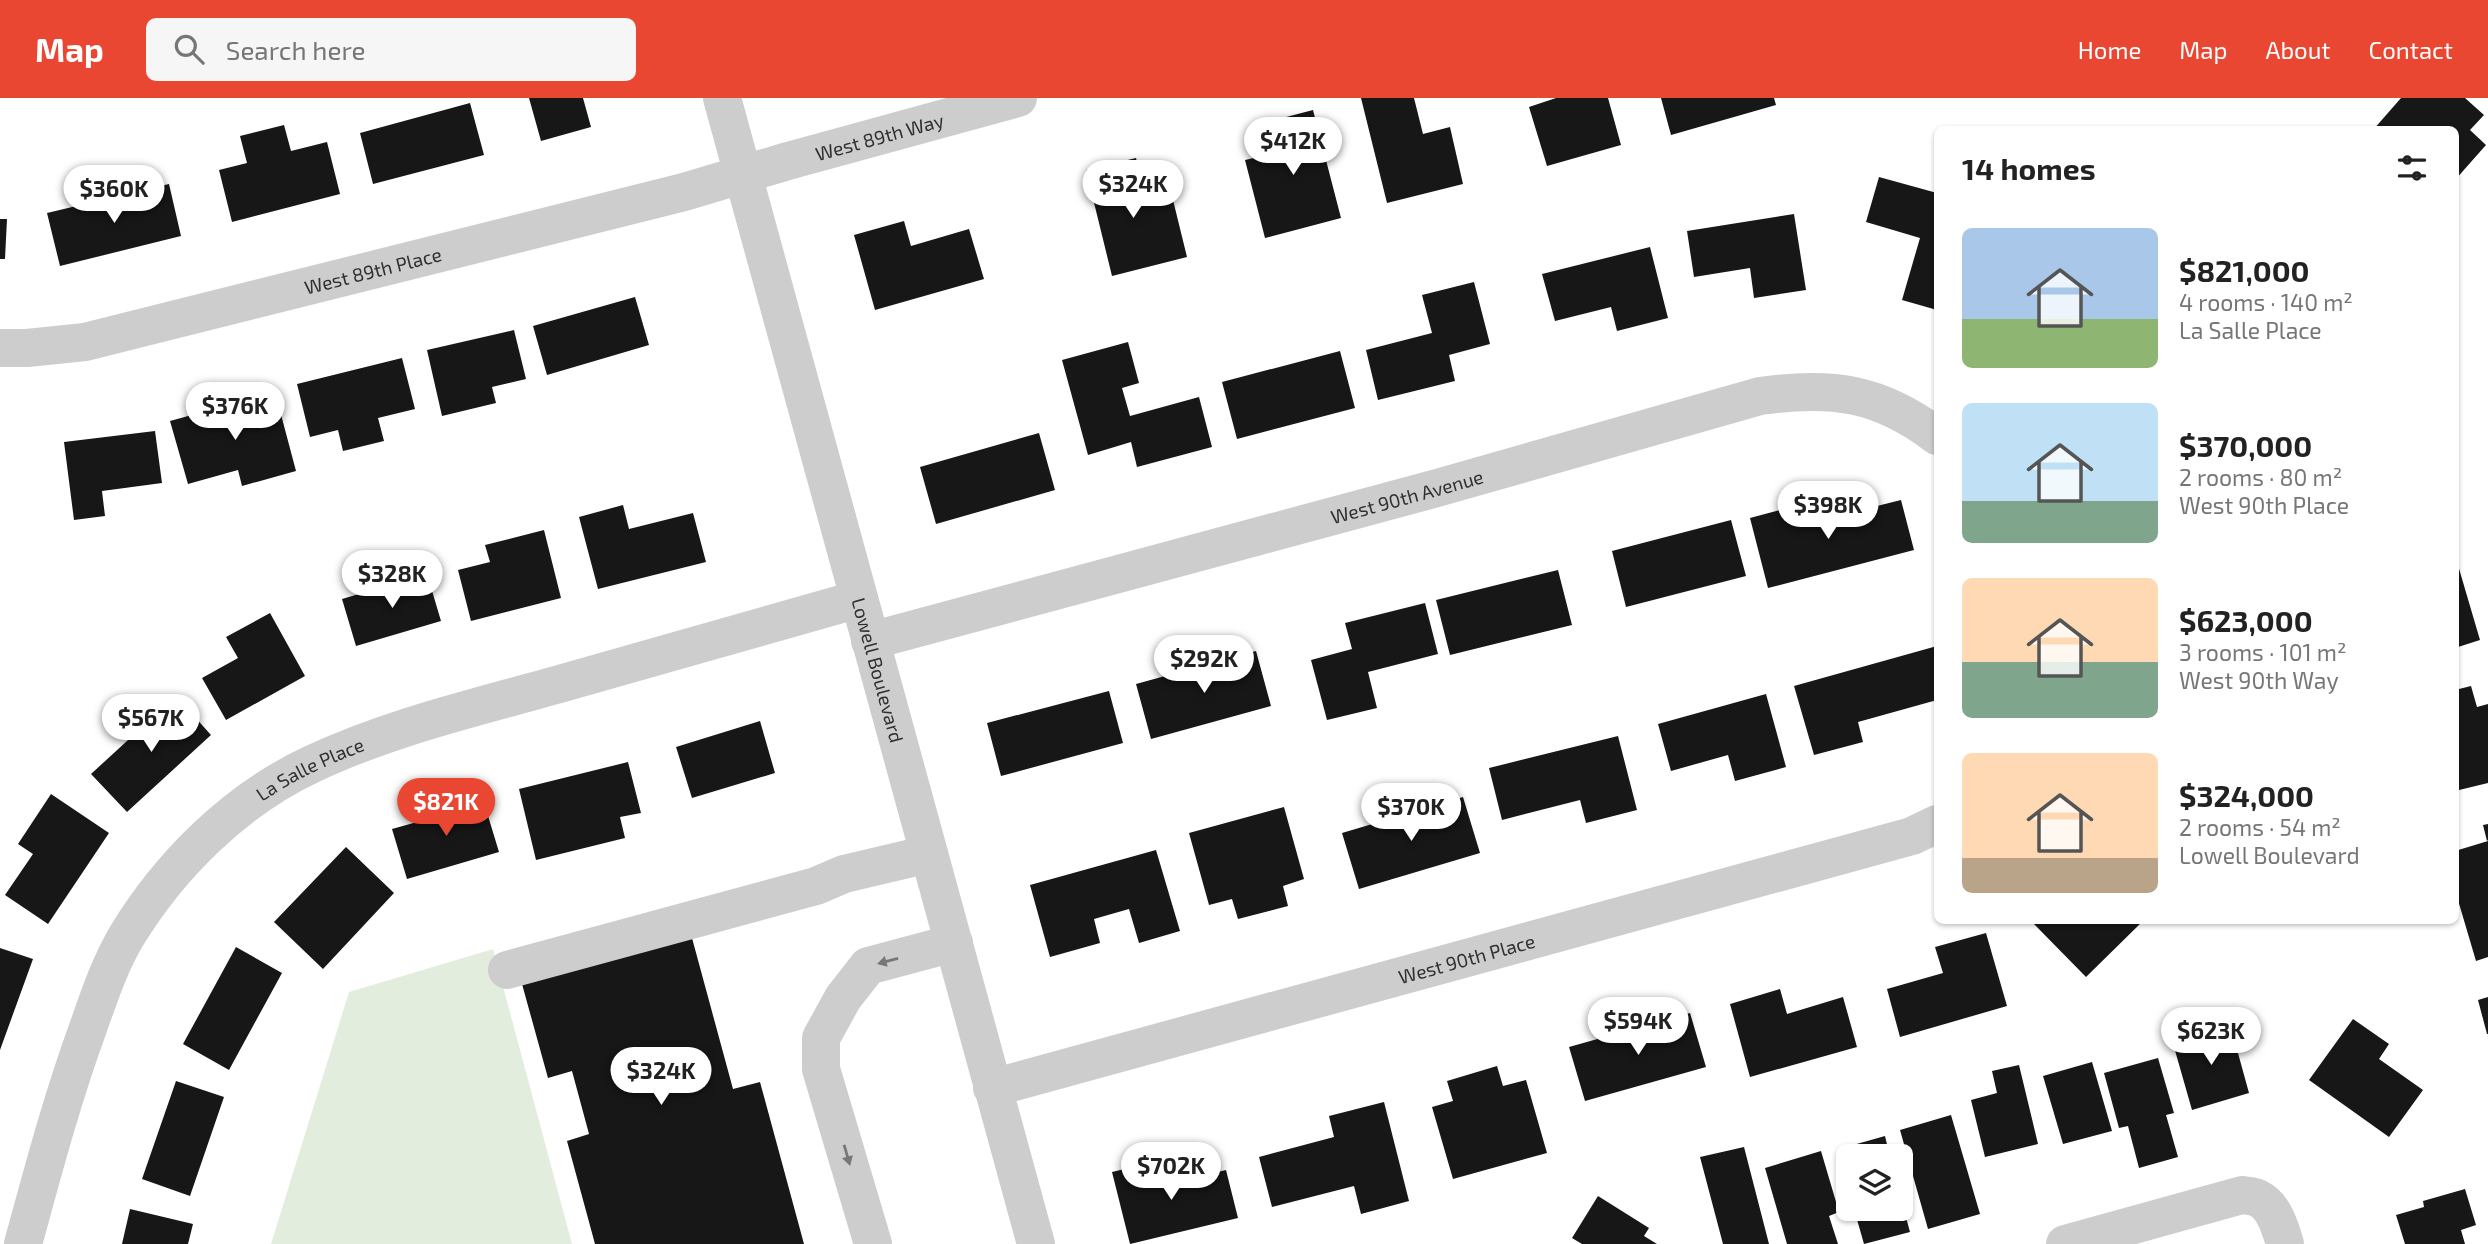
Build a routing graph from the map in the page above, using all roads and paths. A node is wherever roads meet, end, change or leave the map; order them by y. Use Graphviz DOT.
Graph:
graph roads {
  1 [pos="722,98"];
  2 [pos="1018,98"];
  3 [pos="743,175"];
  4 [pos="0,348"];
  5 [pos="1934,434"];
  6 [pos="859,599"];
  7 [pos="870,641"];
  8 [pos="1934,825"];
  9 [pos="929,854"];
  10 [pos="954,943"];
  11 [pos="507,970"];
  12 [pos="992,1088"];
  13 [pos="23,1244"];
  14 [pos="873,1244"];
  15 [pos="1036,1244"];
  16 [pos="2065,1244"];
  17 [pos="2285,1244"];
  1 -- 3 [label="street, Lowell Boulevard"];
  2 -- 3 [label="street, West 89th Way"];
  3 -- 4 [label="street, West 89th Place"];
  3 -- 6 [label="street, Lowell Boulevard"];
  5 -- 7 [label="street, West 90th Avenue"];
  6 -- 7 [label="street, Lowell Boulevard"];
  6 -- 13 [label="street, La Salle Place"];
  7 -- 9 [label="street, Lowell Boulevard"];
  8 -- 12 [label="street, West 90th Place"];
  9 -- 10 [label="street, Lowell Boulevard"];
  9 -- 11 [label="street"];
  10 -- 12 [label="street, Lowell Boulevard"];
  10 -- 14 [label="street, one-way"];
  12 -- 15 [label="street, Lowell Boulevard"];
  16 -- 17 [label="street"];
}
